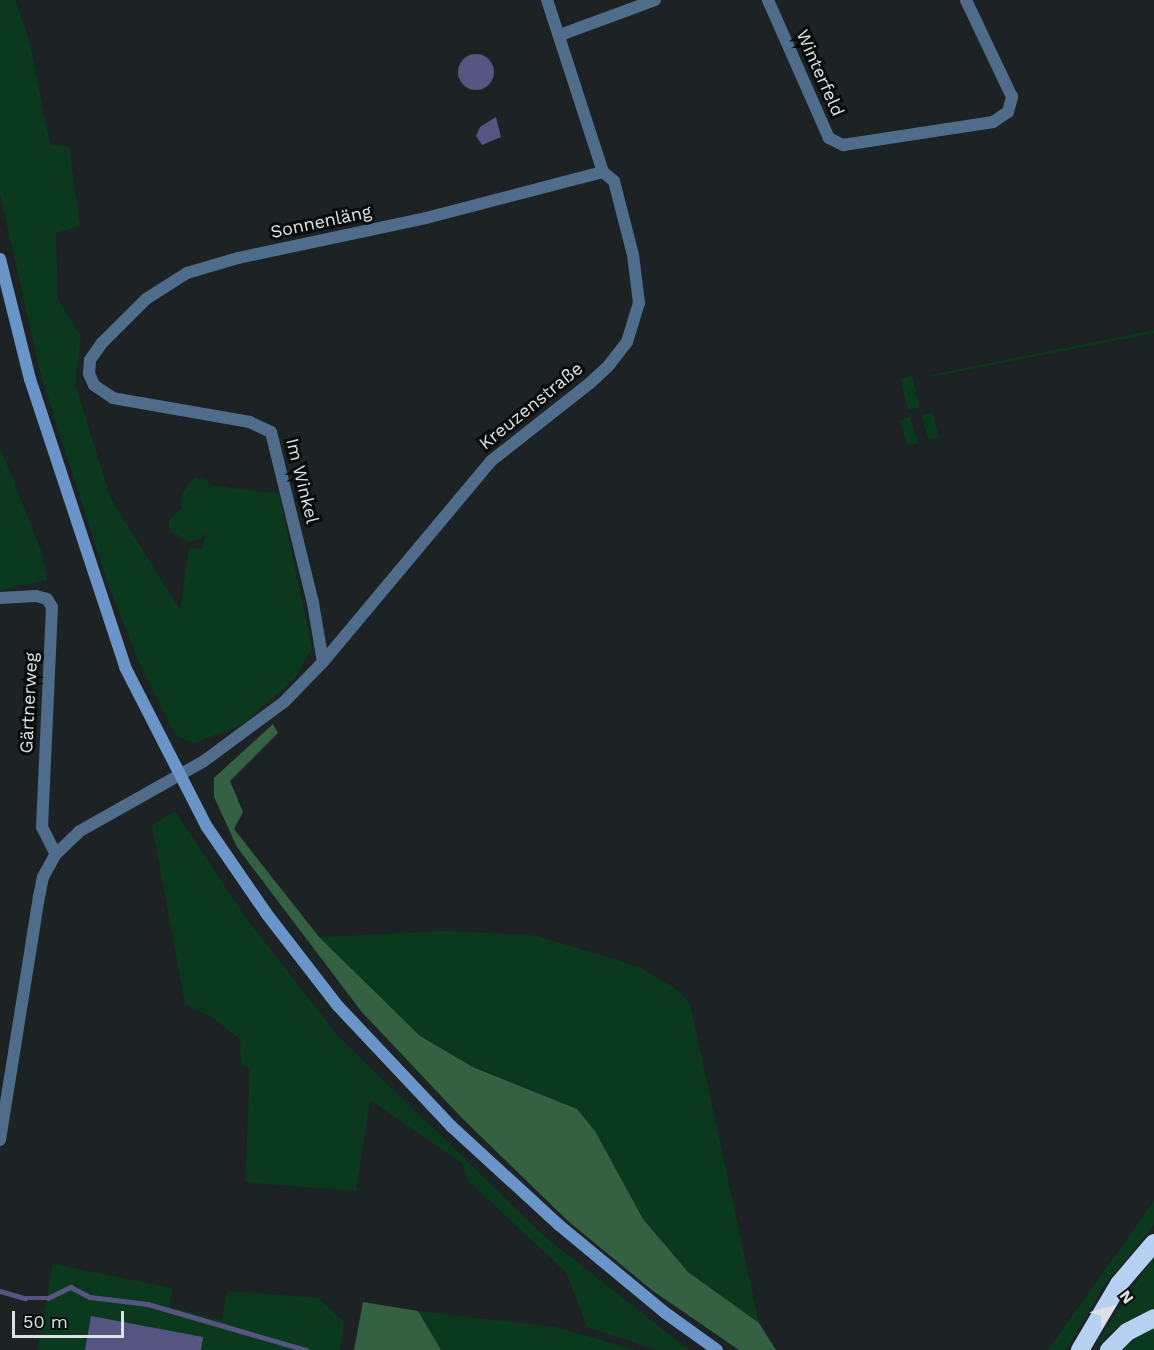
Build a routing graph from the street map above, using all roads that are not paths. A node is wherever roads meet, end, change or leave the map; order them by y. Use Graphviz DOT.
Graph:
graph roads {
  1 [pos="547,0"];
  2 [pos="656,0"];
  3 [pos="768,0"];
  4 [pos="966,0"];
  5 [pos="560,35"];
  6 [pos="603,172"];
  7 [pos="0,259"];
  8 [pos="89,374"];
  9 [pos="0,598"];
  10 [pos="323,662"];
  11 [pos="178,776"];
  12 [pos="56,854"];
  13 [pos="0,1140"];
  14 [pos="1154,1243"];
  15 [pos="1154,1318"];
  16 [pos="717,1350"];
  17 [pos="1080,1350"];
  18 [pos="1109,1350"];
  1 -- 5 [label="street"];
  2 -- 5 [label="street"];
  3 -- 4 [label="street, Winterfeld"];
  5 -- 6 [label="street"];
  6 -- 8 [label="street, Sonnenläng"];
  6 -- 10 [label="street, Kreuzenstraße"];
  7 -- 11 [label="main road"];
  8 -- 10 [label="street, Im Winkel"];
  9 -- 12 [label="street, Gärtnerweg"];
  10 -- 11 [label="street, Kreuzenstraße"];
  11 -- 12 [label="street, Kreuzenstraße"];
  11 -- 16 [label="main road"];
  12 -- 13 [label="street, Kreuzenstraße"];
  14 -- 17 [label="highway"];
  15 -- 18 [label="highway"];
}
